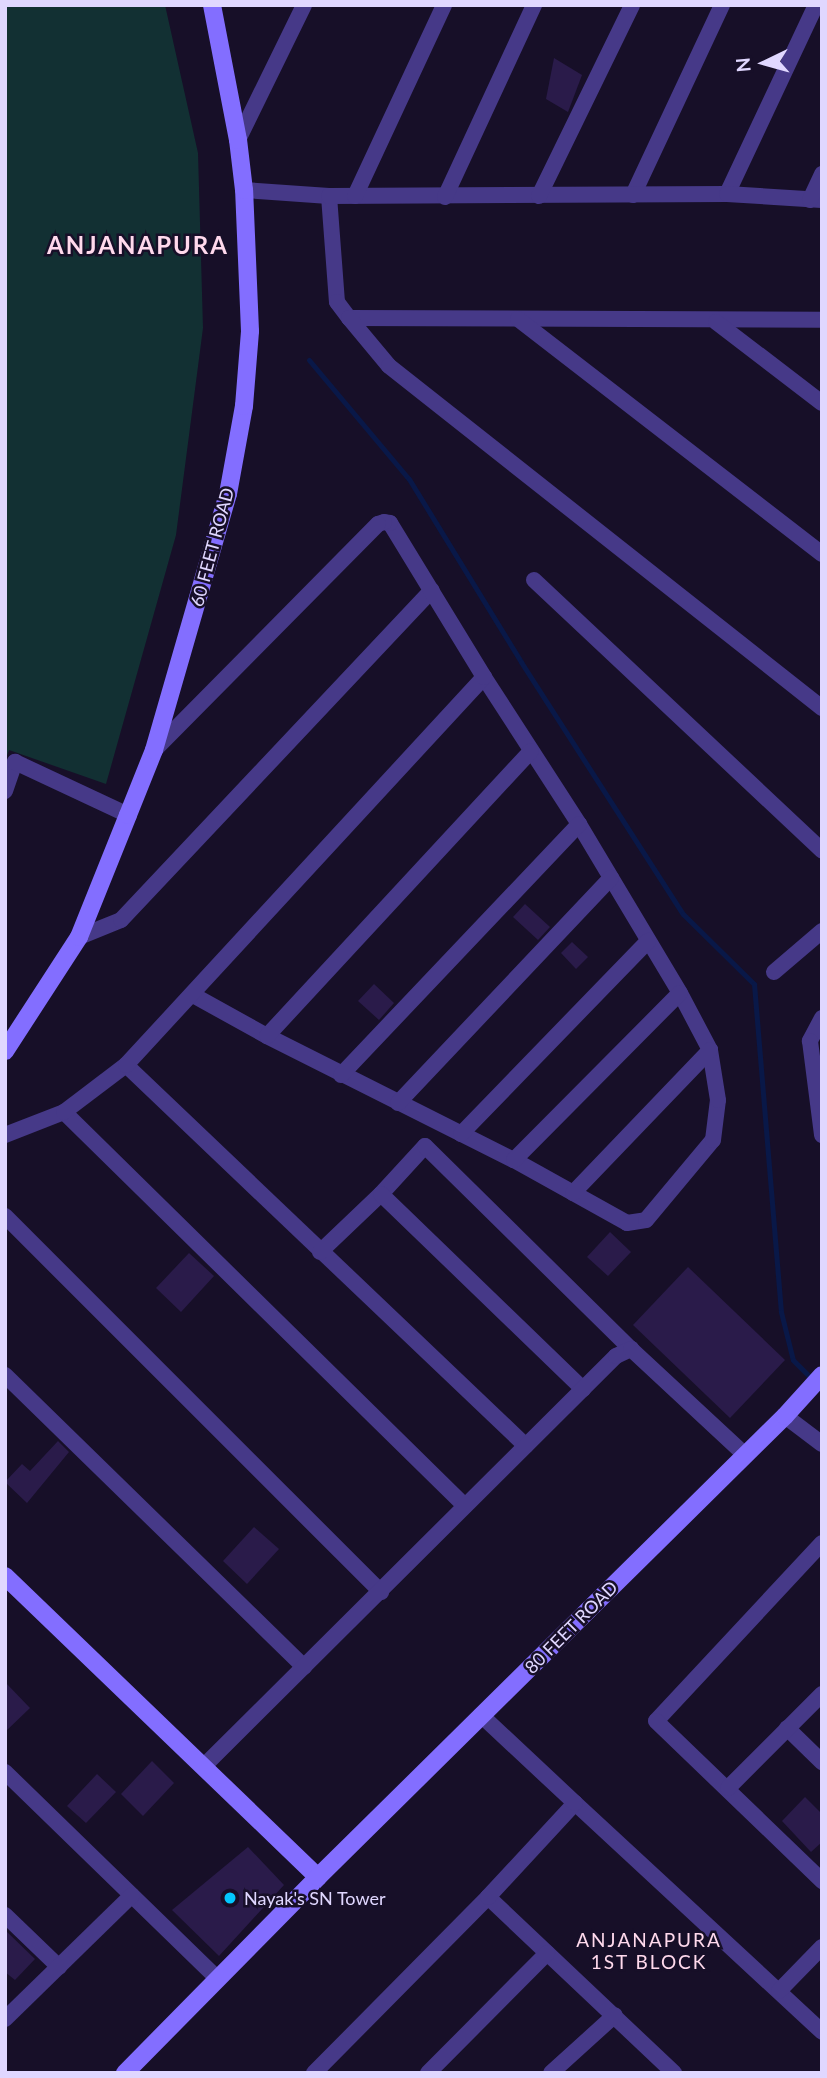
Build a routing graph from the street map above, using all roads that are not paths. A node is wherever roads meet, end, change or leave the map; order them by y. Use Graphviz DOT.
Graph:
graph roads {
  1 [pos="212,5"];
  2 [pos="304,5"];
  3 [pos="444,5"];
  4 [pos="534,5"];
  5 [pos="632,5"];
  6 [pos="722,5"];
  7 [pos="816,5"];
  8 [pos="238,140"];
  9 [pos="822,174"];
  10 [pos="244,190"];
  11 [pos="727,194"];
  12 [pos="633,195"];
  13 [pos="329,196"];
  14 [pos="355,196"];
  15 [pos="445,197"];
  16 [pos="538,197"];
  17 [pos="816,200"];
  18 [pos="349,318"];
  19 [pos="518,319"];
  20 [pos="822,320"];
  21 [pos="716,322"];
  22 [pos="822,403"];
  23 [pos="822,554"];
  24 [pos="534,580"];
  25 [pos="432,590"];
  26 [pos="484,677"];
  27 [pos="822,708"];
  28 [pos="153,750"];
  29 [pos="531,751"];
  30 [pos="5,791"];
  31 [pos="128,815"];
  32 [pos="579,824"];
  33 [pos="822,850"];
  34 [pos="611,878"];
  35 [pos="822,931"];
  36 [pos="79,937"];
  37 [pos="648,941"];
  38 [pos="774,972"];
  39 [pos="680,993"];
  40 [pos="193,995"];
  41 [pos="822,1018"];
  42 [pos="267,1036"];
  43 [pos="710,1050"];
  44 [pos="5,1051"];
  45 [pos="126,1065"];
  46 [pos="341,1074"];
  47 [pos="398,1103"];
  48 [pos="64,1112"];
  49 [pos="461,1134"];
  50 [pos="5,1135"];
  51 [pos="822,1135"];
  52 [pos="514,1160"];
  53 [pos="573,1193"];
  54 [pos="381,1194"];
  55 [pos="5,1216"];
  56 [pos="320,1252"];
  57 [pos="631,1349"];
  58 [pos="5,1375"];
  59 [pos="822,1375"];
  60 [pos="583,1389"];
  61 [pos="785,1416"];
  62 [pos="822,1444"];
  63 [pos="526,1446"];
  64 [pos="745,1455"];
  65 [pos="466,1506"];
  66 [pos="822,1543"];
  67 [pos="5,1576"];
  68 [pos="381,1592"];
  69 [pos="304,1667"];
  70 [pos="822,1694"];
  71 [pos="481,1716"];
  72 [pos="787,1728"];
  73 [pos="822,1762"];
  74 [pos="204,1766"];
  75 [pos="5,1772"];
  76 [pos="728,1788"];
  77 [pos="575,1802"];
  78 [pos="318,1877"];
  79 [pos="822,1881"];
  80 [pos="132,1895"];
  81 [pos="488,1897"];
  82 [pos="5,1914"];
  83 [pos="822,1948"];
  84 [pos="547,1953"];
  85 [pos="59,1967"];
  86 [pos="218,1979"];
  87 [pos="779,1991"];
  88 [pos="615,2015"];
  89 [pos="5,2019"];
  90 [pos="822,2032"];
  91 [pos="130,2071"];
  92 [pos="314,2073"];
  93 [pos="428,2073"];
  94 [pos="551,2073"];
  95 [pos="674,2073"];
  1 -- 8 [label="street, 60 FEET ROAD"];
  2 -- 8 [label="street"];
  3 -- 14 [label="street"];
  4 -- 15 [label="street"];
  5 -- 16 [label="street"];
  6 -- 12 [label="street"];
  7 -- 11 [label="street"];
  8 -- 10 [label="street, 60 FEET ROAD"];
  9 -- 17 [label="street"];
  10 -- 13 [label="street"];
  10 -- 28 [label="street, 60 FEET ROAD"];
  11 -- 12 [label="street"];
  11 -- 17 [label="street"];
  12 -- 16 [label="street"];
  13 -- 14 [label="street"];
  13 -- 18 [label="street"];
  14 -- 15 [label="street"];
  15 -- 16 [label="street"];
  18 -- 19 [label="street"];
  18 -- 27 [label="street"];
  19 -- 21 [label="street"];
  19 -- 23 [label="street"];
  20 -- 21 [label="street"];
  21 -- 22 [label="street"];
  24 -- 33 [label="street"];
  25 -- 26 [label="street"];
  25 -- 28 [label="street"];
  25 -- 36 [label="street"];
  26 -- 29 [label="street"];
  26 -- 40 [label="street"];
  28 -- 31 [label="street, 60 FEET ROAD"];
  29 -- 32 [label="street"];
  29 -- 42 [label="street"];
  30 -- 31 [label="street"];
  31 -- 36 [label="street, 60 FEET ROAD"];
  32 -- 34 [label="street"];
  32 -- 46 [label="street"];
  34 -- 37 [label="street"];
  34 -- 47 [label="street"];
  35 -- 38 [label="street"];
  36 -- 44 [label="street, 60 FEET ROAD"];
  37 -- 39 [label="street"];
  37 -- 49 [label="street"];
  39 -- 43 [label="street"];
  39 -- 52 [label="street"];
  40 -- 42 [label="street"];
  40 -- 45 [label="street"];
  41 -- 51 [label="street"];
  42 -- 46 [label="street"];
  43 -- 53 [label="street"];
  43 -- 53 [label="street"];
  45 -- 48 [label="street"];
  45 -- 56 [label="street"];
  46 -- 47 [label="street"];
  47 -- 49 [label="street"];
  48 -- 50 [label="street"];
  48 -- 65 [label="street"];
  49 -- 52 [label="street"];
  52 -- 53 [label="street"];
  54 -- 56 [label="street"];
  54 -- 57 [label="street"];
  54 -- 60 [label="street"];
  55 -- 68 [label="street"];
  56 -- 63 [label="street"];
  57 -- 60 [label="street"];
  57 -- 64 [label="street"];
  58 -- 69 [label="street"];
  59 -- 61 [label="street, 80 FEET ROAD"];
  60 -- 63 [label="street"];
  61 -- 62 [label="street"];
  61 -- 64 [label="street, 80 FEET ROAD"];
  63 -- 65 [label="street"];
  64 -- 71 [label="street, 80 FEET ROAD"];
  65 -- 68 [label="street"];
  66 -- 76 [label="street"];
  67 -- 74 [label="street"];
  68 -- 69 [label="street"];
  69 -- 74 [label="street"];
  70 -- 72 [label="street"];
  71 -- 77 [label="street"];
  71 -- 78 [label="street, 80 FEET ROAD"];
  72 -- 73 [label="street"];
  72 -- 76 [label="street"];
  74 -- 78 [label="street"];
  75 -- 80 [label="street"];
  76 -- 79 [label="street"];
  77 -- 81 [label="street"];
  77 -- 87 [label="street"];
  78 -- 86 [label="street, 80 FEET ROAD"];
  80 -- 85 [label="street"];
  80 -- 86 [label="street"];
  81 -- 84 [label="street"];
  81 -- 92 [label="street"];
  82 -- 85 [label="street"];
  83 -- 87 [label="street"];
  84 -- 88 [label="street"];
  84 -- 93 [label="street"];
  85 -- 89 [label="street"];
  86 -- 91 [label="street, 80 FEET ROAD"];
  87 -- 90 [label="street"];
  88 -- 94 [label="street"];
  88 -- 95 [label="street"];
}
